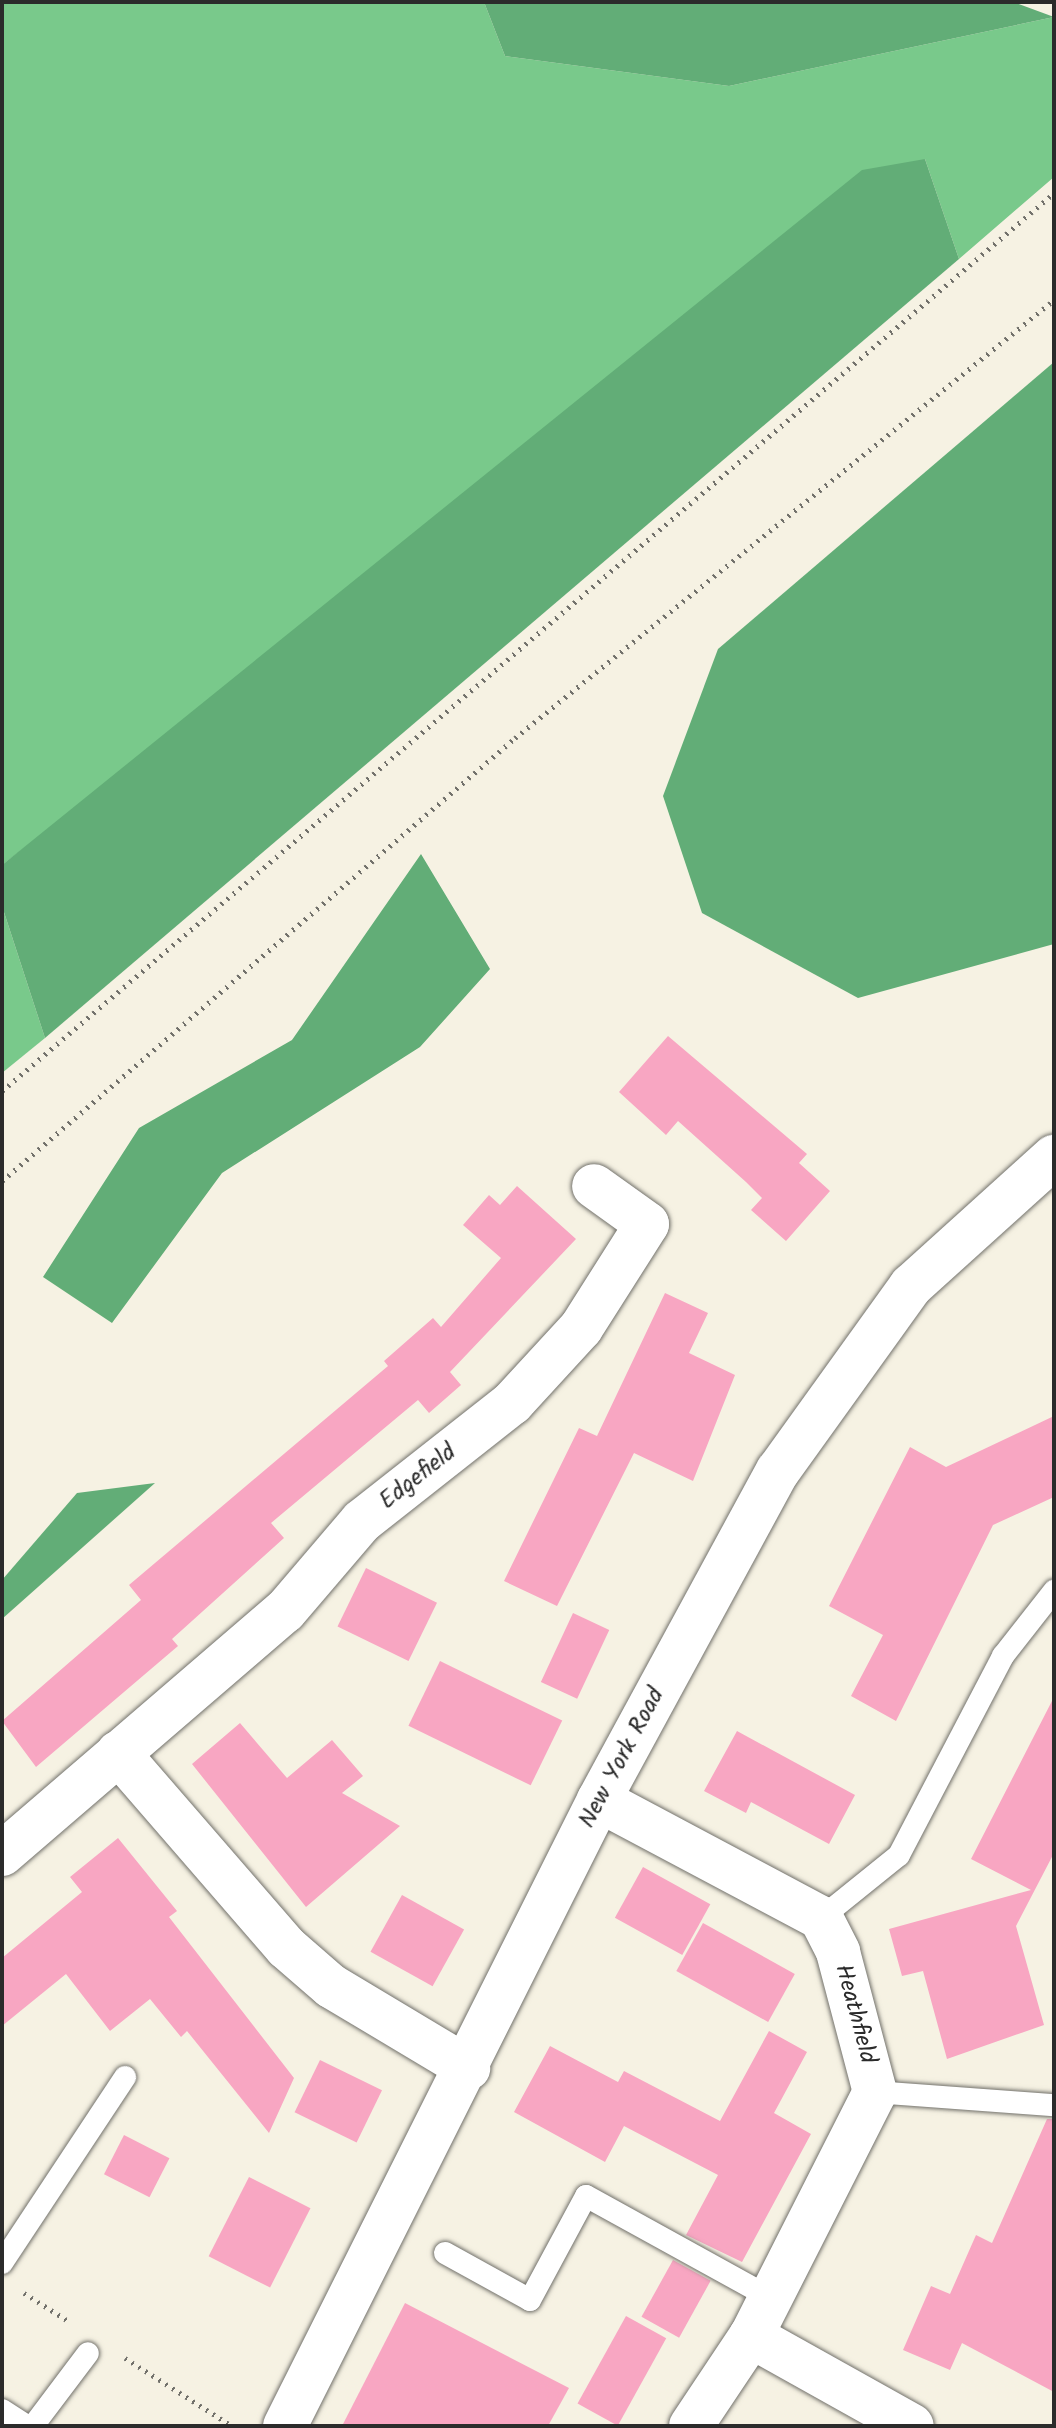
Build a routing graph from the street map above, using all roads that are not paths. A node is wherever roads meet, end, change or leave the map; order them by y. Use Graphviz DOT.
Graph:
graph roads {
  1 [pos="1054,1157"];
  2 [pos="594,1186"];
  3 [pos="1054,1591"];
  4 [pos="118,1753"];
  5 [pos="599,1800"];
  6 [pos="2,1854"];
  7 [pos="821,1918"];
  8 [pos="468,2068"];
  9 [pos="125,2077"];
  10 [pos="875,2092"];
  11 [pos="1054,2105"];
  12 [pos="445,2253"];
  13 [pos="2,2263"];
  14 [pos="771,2298"];
  15 [pos="751,2336"];
  16 [pos="88,2353"];
  17 [pos="2,2410"];
  18 [pos="30,2426"];
  19 [pos="285,2426"];
  20 [pos="691,2426"];
  21 [pos="912,2426"];
  1 -- 5 [label="street, New York Road"];
  2 -- 4 [label="street, Edgefield"];
  3 -- 7 [label="lane"];
  4 -- 6 [label="street, Edgefield"];
  4 -- 8 [label="street"];
  5 -- 7 [label="street"];
  5 -- 8 [label="street, New York Road"];
  7 -- 10 [label="street, Heathfield"];
  8 -- 19 [label="street, New York Road"];
  9 -- 13 [label="lane"];
  10 -- 11 [label="lane"];
  10 -- 14 [label="street, Heathfield"];
  12 -- 14 [label="lane"];
  14 -- 15 [label="street, Heathfield"];
  15 -- 20 [label="street, Heathfield"];
  15 -- 21 [label="street"];
  16 -- 18 [label="lane"];
  17 -- 18 [label="lane"];
}
